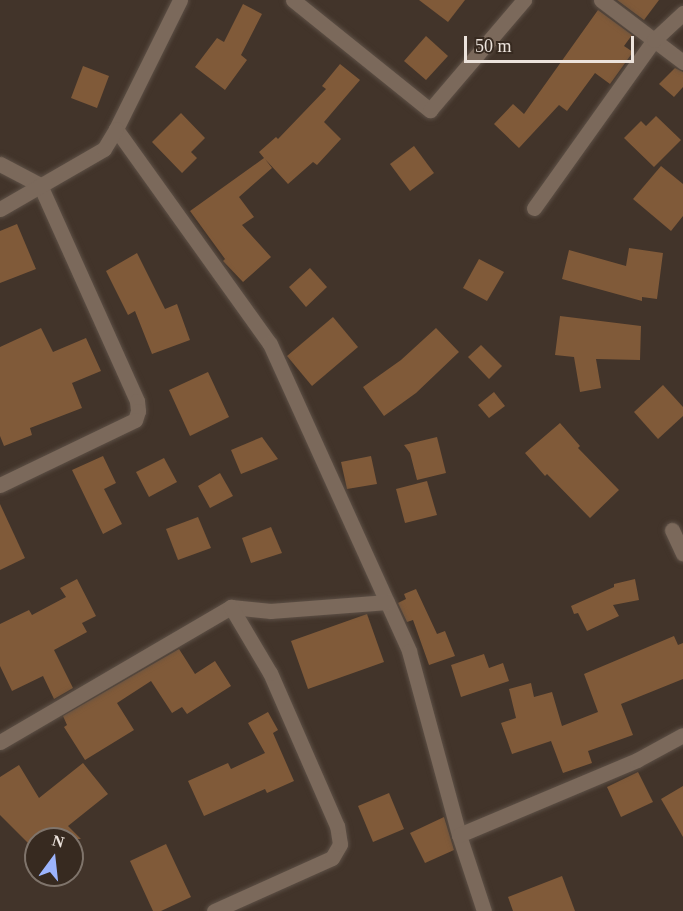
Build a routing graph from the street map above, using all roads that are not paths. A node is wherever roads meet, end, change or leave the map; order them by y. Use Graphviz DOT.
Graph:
graph roads {
  1 [pos="180,0"];
  2 [pos="293,0"];
  3 [pos="524,0"];
  4 [pos="601,0"];
  5 [pos="683,13"];
  6 [pos="654,40"];
  7 [pos="683,62"];
  8 [pos="116,129"];
  9 [pos="0,164"];
  10 [pos="40,185"];
  11 [pos="534,208"];
  12 [pos="0,209"];
  13 [pos="0,485"];
  14 [pos="672,530"];
  15 [pos="683,554"];
  16 [pos="387,602"];
  17 [pos="231,607"];
  18 [pos="683,735"];
  19 [pos="0,742"];
  20 [pos="459,835"];
  21 [pos="214,911"];
  22 [pos="484,911"];
  1 -- 8 [label="street"];
  2 -- 3 [label="street"];
  4 -- 6 [label="street"];
  5 -- 6 [label="street"];
  6 -- 7 [label="street"];
  6 -- 11 [label="street"];
  8 -- 10 [label="street"];
  8 -- 16 [label="street"];
  9 -- 10 [label="street"];
  10 -- 12 [label="street"];
  10 -- 13 [label="street"];
  14 -- 15 [label="street"];
  16 -- 17 [label="street"];
  16 -- 20 [label="street"];
  17 -- 19 [label="street"];
  17 -- 21 [label="street"];
  18 -- 20 [label="street"];
  20 -- 22 [label="street"];
}
